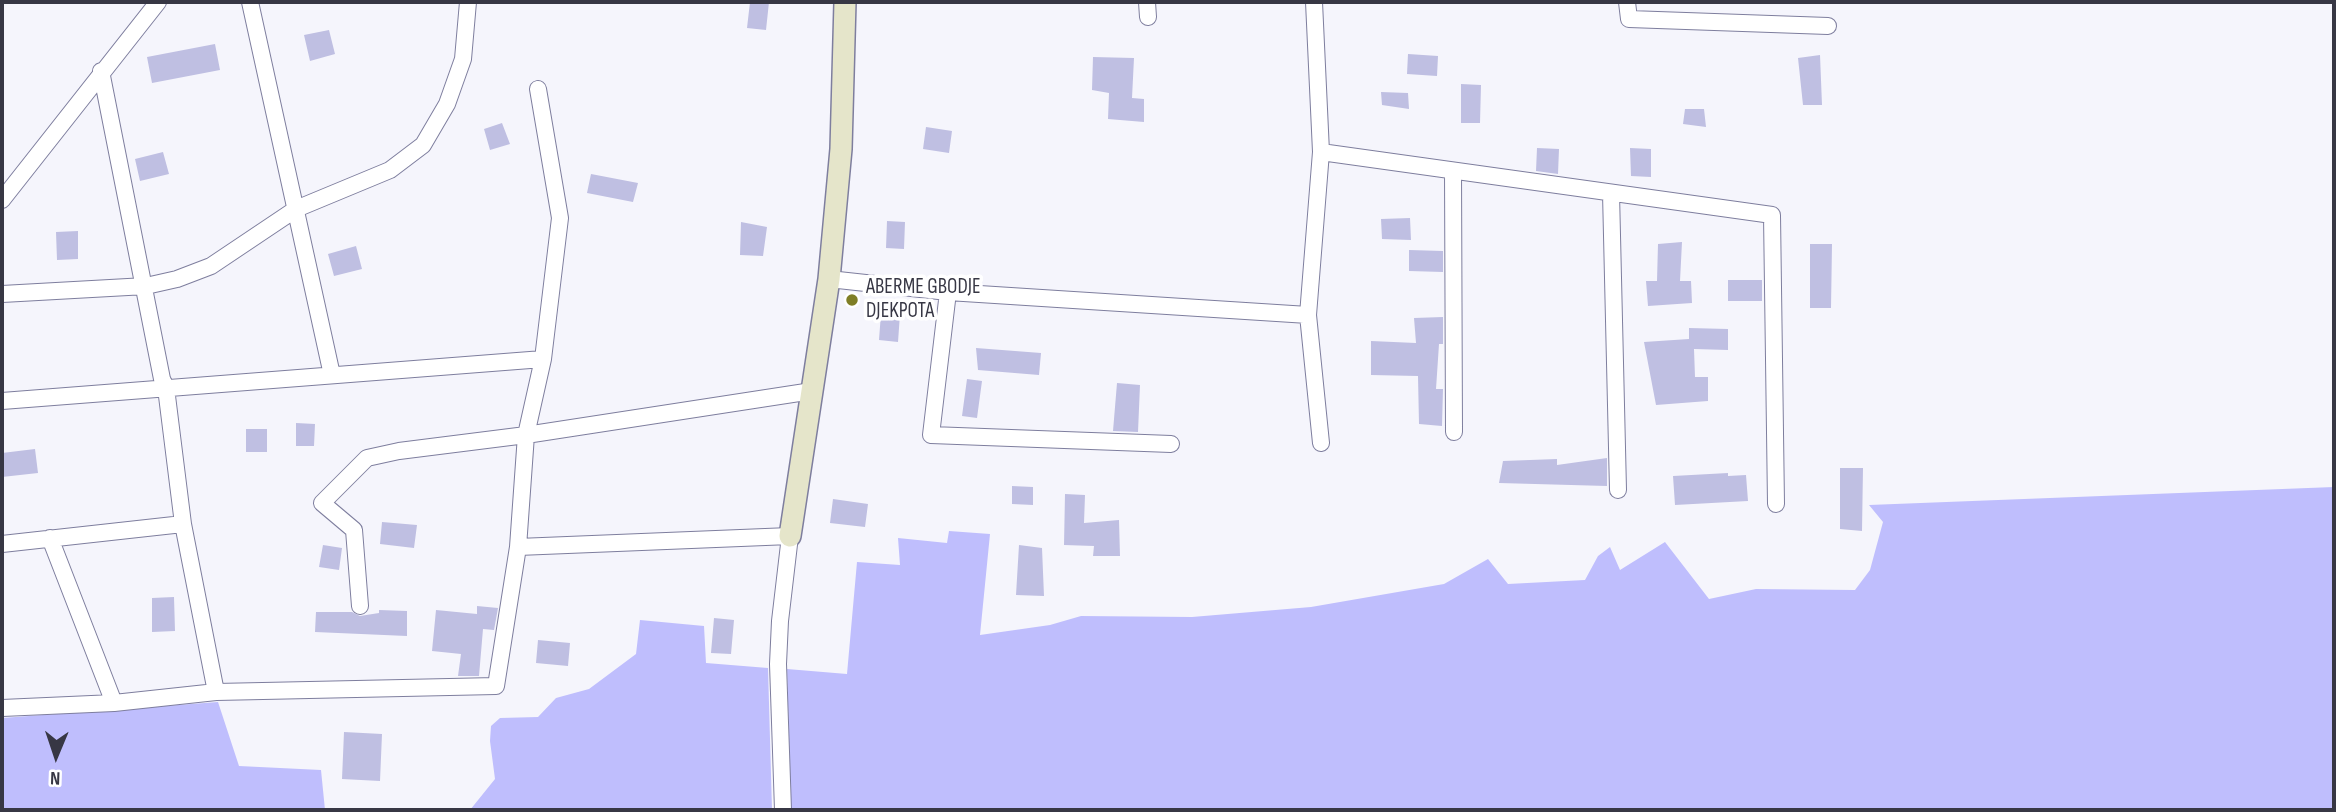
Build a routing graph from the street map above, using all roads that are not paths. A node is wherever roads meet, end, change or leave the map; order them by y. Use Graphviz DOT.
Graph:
graph roads {
  1 [pos="158,2"];
  2 [pos="250,2"];
  3 [pos="468,2"];
  4 [pos="845,2"];
  5 [pos="1314,2"];
  6 [pos="1627,2"];
  7 [pos="1828,26"];
  8 [pos="101,71"];
  9 [pos="538,89"];
  10 [pos="1321,152"];
  11 [pos="1453,171"];
  12 [pos="1611,192"];
  13 [pos="2,200"];
  14 [pos="296,209"];
  15 [pos="829,279"];
  16 [pos="146,286"];
  17 [pos="948,292"];
  18 [pos="2,294"];
  19 [pos="1308,315"];
  20 [pos="543,359"];
  21 [pos="332,375"];
  22 [pos="166,388"];
  23 [pos="811,391"];
  24 [pos="2,401"];
  25 [pos="1454,432"];
  26 [pos="526,435"];
  27 [pos="1321,443"];
  28 [pos="1171,444"];
  29 [pos="1618,490"];
  30 [pos="1776,503"];
  31 [pos="183,524"];
  32 [pos="790,536"];
  33 [pos="50,538"];
  34 [pos="2,544"];
  35 [pos="518,547"];
  36 [pos="360,606"];
  37 [pos="216,692"];
  38 [pos="114,703"];
  39 [pos="2,708"];
  40 [pos="783,810"];
  1 -- 8 [label="street"];
  2 -- 14 [label="street"];
  3 -- 14 [label="street"];
  4 -- 15 [label="street"];
  5 -- 10 [label="street"];
  6 -- 7 [label="street"];
  8 -- 13 [label="street"];
  8 -- 16 [label="street"];
  9 -- 20 [label="street"];
  10 -- 11 [label="street"];
  10 -- 19 [label="street"];
  11 -- 12 [label="street"];
  11 -- 25 [label="street"];
  12 -- 29 [label="street"];
  12 -- 30 [label="street"];
  14 -- 16 [label="street"];
  14 -- 21 [label="street"];
  15 -- 17 [label="street"];
  15 -- 23 [label="street"];
  16 -- 18 [label="street"];
  16 -- 22 [label="street"];
  17 -- 19 [label="street"];
  17 -- 28 [label="street"];
  19 -- 27 [label="street"];
  20 -- 21 [label="street"];
  20 -- 26 [label="street"];
  21 -- 22 [label="street"];
  22 -- 24 [label="street"];
  22 -- 31 [label="street"];
  23 -- 26 [label="street"];
  23 -- 32 [label="street"];
  26 -- 35 [label="street"];
  26 -- 36 [label="street"];
  31 -- 33 [label="street"];
  31 -- 37 [label="street"];
  32 -- 35 [label="street"];
  32 -- 40 [label="street"];
  33 -- 34 [label="street"];
  33 -- 38 [label="street"];
  35 -- 37 [label="street"];
  37 -- 38 [label="street"];
  38 -- 39 [label="street"];
}
